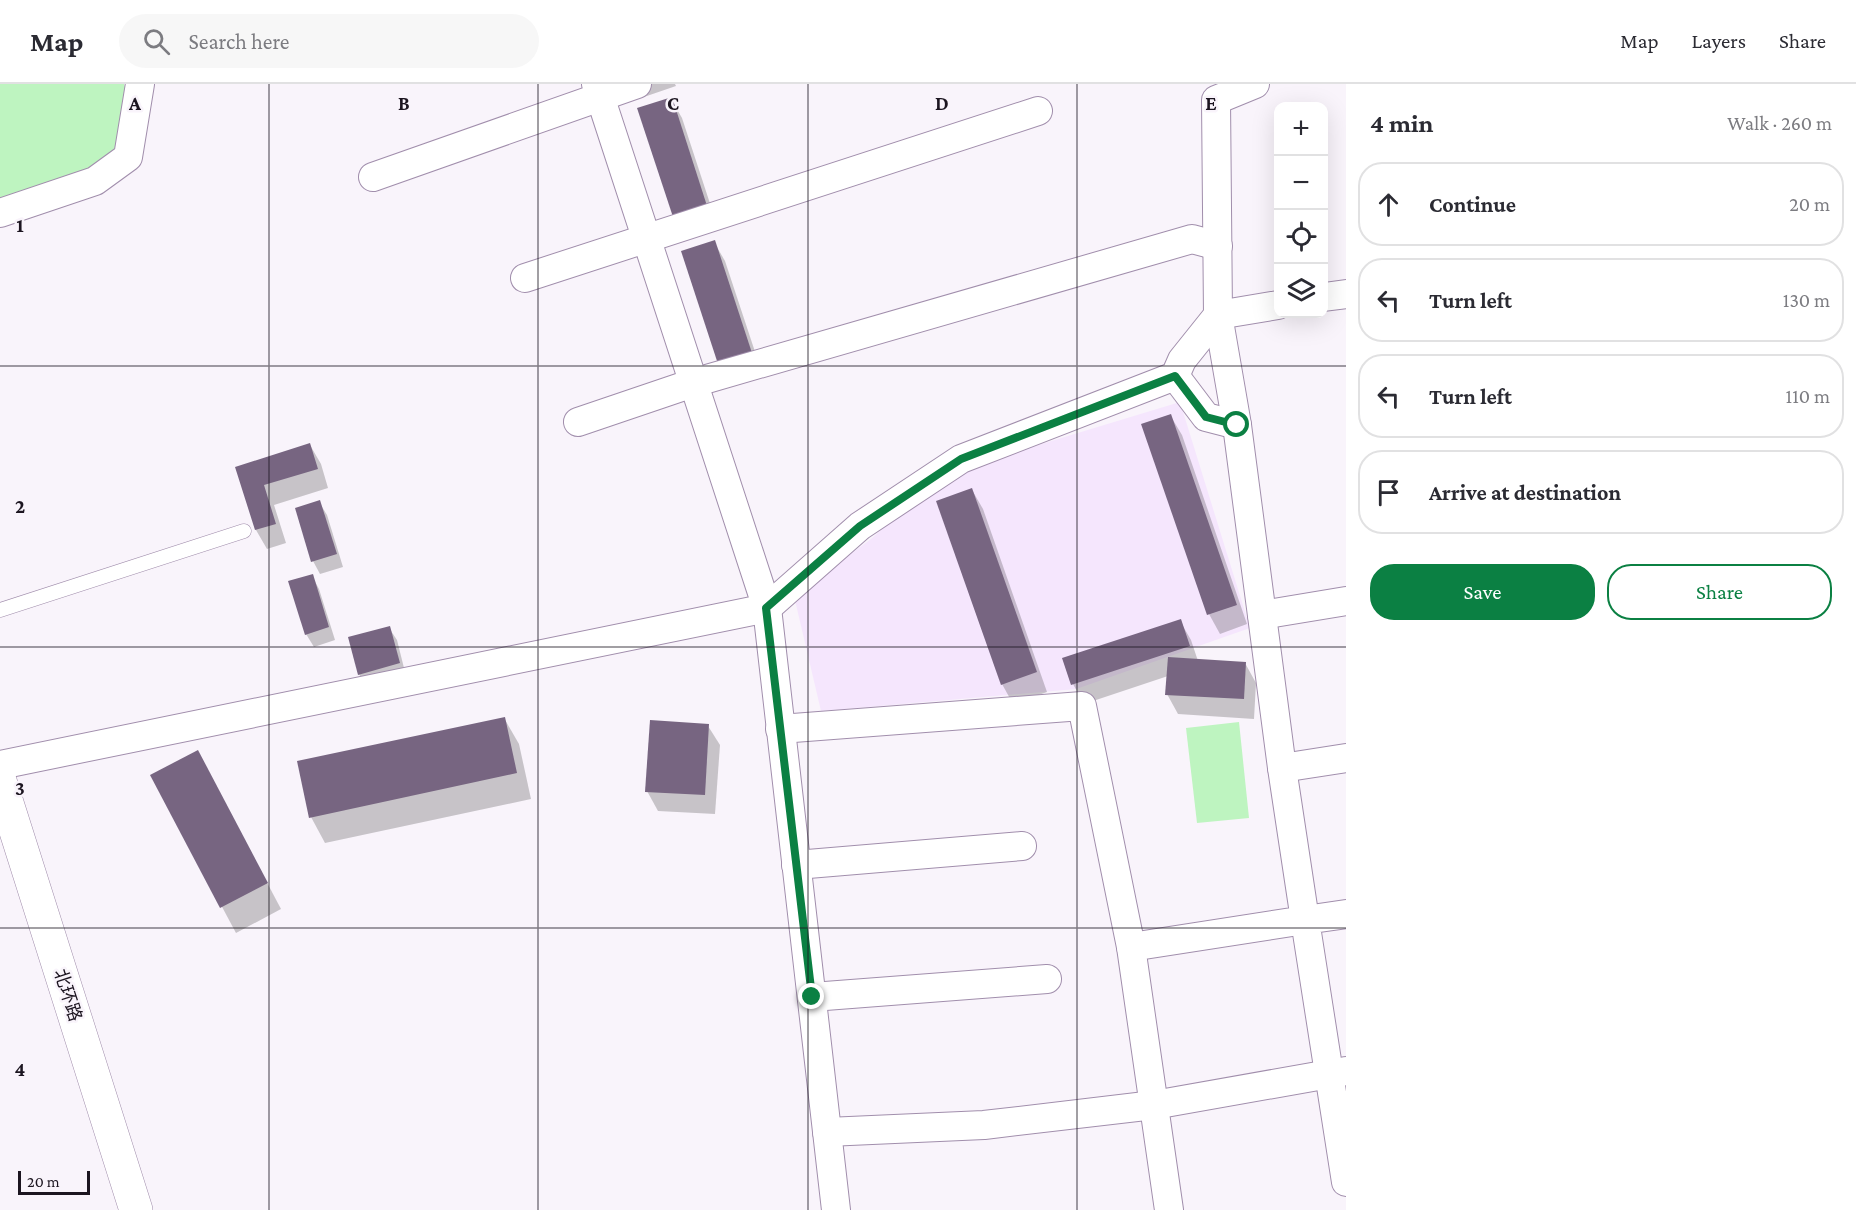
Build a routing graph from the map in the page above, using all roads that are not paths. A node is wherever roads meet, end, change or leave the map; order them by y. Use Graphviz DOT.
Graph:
graph roads {
  1 [pos="637,84"];
  2 [pos="1255,84"];
  3 [pos="143,85"];
  4 [pos="598,90"];
  5 [pos="1038,111"];
  6 [pos="373,177"];
  7 [pos="0,213"];
  8 [pos="646,237"];
  9 [pos="1218,246"];
  10 [pos="525,278"];
  11 [pos="1346,294"];
  12 [pos="1328,296"];
  13 [pos="1274,306"];
  14 [pos="1218,315"];
  15 [pos="1175,376"];
  16 [pos="693,383"];
  17 [pos="578,422"];
  18 [pos="1237,425"];
  19 [pos="244,531"];
  20 [pos="1346,601"];
  21 [pos="766,608"];
  22 [pos="0,610"];
  23 [pos="1262,615"];
  24 [pos="780,729"];
  25 [pos="1346,758"];
  26 [pos="0,765"];
  27 [pos="1282,768"];
  28 [pos="0,781"];
  29 [pos="1022,846"];
  30 [pos="796,865"];
  31 [pos="1346,914"];
  32 [pos="1305,920"];
  33 [pos="1131,947"];
  34 [pos="1047,979"];
  35 [pos="812,997"];
  36 [pos="1337,1072"];
  37 [pos="1154,1105"];
  38 [pos="827,1132"];
  39 [pos="1346,1182"];
  40 [pos="136,1210"];
  41 [pos="836,1210"];
  42 [pos="1169,1210"];
  1 -- 4 [label="street"];
  2 -- 9 [label="street"];
  3 -- 7 [label="street"];
  4 -- 6 [label="street"];
  4 -- 8 [label="street"];
  5 -- 8 [label="street"];
  8 -- 10 [label="street"];
  8 -- 16 [label="street"];
  9 -- 14 [label="street"];
  9 -- 16 [label="street"];
  11 -- 12 [label="street"];
  13 -- 14 [label="street"];
  14 -- 15 [label="street"];
  14 -- 18 [label="street"];
  15 -- 18 [label="street"];
  15 -- 21 [label="street"];
  16 -- 17 [label="street"];
  16 -- 21 [label="street"];
  18 -- 23 [label="street"];
  19 -- 22 [label="lane"];
  20 -- 23 [label="street"];
  21 -- 24 [label="street"];
  21 -- 26 [label="street"];
  23 -- 27 [label="street"];
  24 -- 30 [label="street"];
  24 -- 33 [label="street"];
  25 -- 27 [label="street"];
  27 -- 32 [label="street"];
  28 -- 40 [label="street, 北环路"];
  29 -- 30 [label="street"];
  30 -- 35 [label="street"];
  31 -- 32 [label="street"];
  32 -- 33 [label="street"];
  32 -- 36 [label="street"];
  33 -- 37 [label="street"];
  34 -- 35 [label="street"];
  35 -- 38 [label="street"];
  36 -- 37 [label="street"];
  36 -- 39 [label="street"];
  37 -- 38 [label="street"];
  37 -- 42 [label="street"];
  38 -- 41 [label="street"];
}
